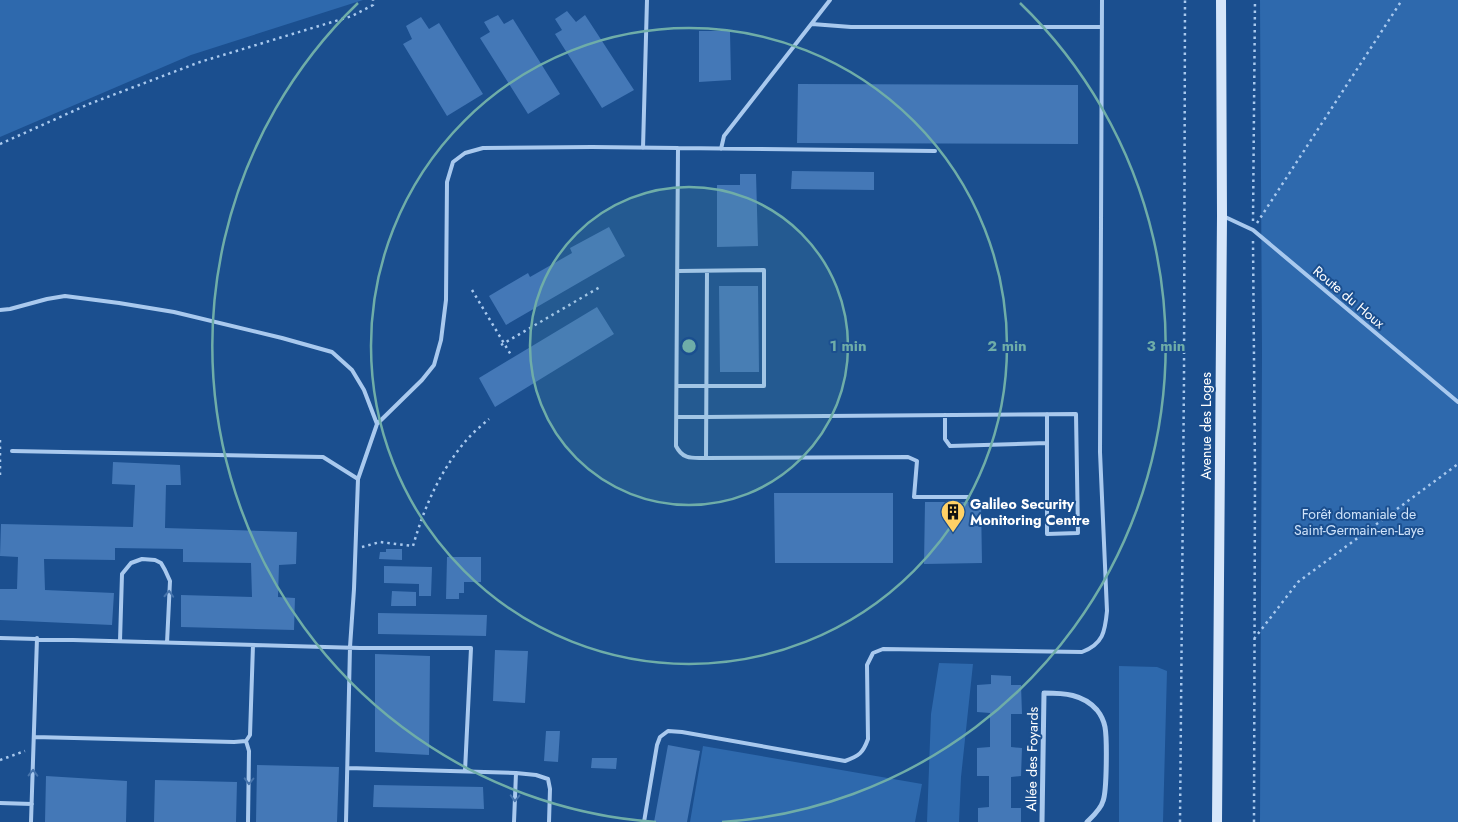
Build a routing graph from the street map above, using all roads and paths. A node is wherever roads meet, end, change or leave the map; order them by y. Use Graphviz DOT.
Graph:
graph roads {
  1 [pos="373,0"];
  2 [pos="646,0"];
  3 [pos="830,0"];
  4 [pos="1102,0"];
  5 [pos="1185,0"];
  6 [pos="1221,0"];
  7 [pos="1256,0"];
  8 [pos="1402,0"];
  9 [pos="812,24"];
  10 [pos="1102,26"];
  11 [pos="0,144"];
  12 [pos="643,148"];
  13 [pos="678,148"];
  14 [pos="721,149"];
  15 [pos="935,151"];
  16 [pos="1222,216"];
  17 [pos="1253,230"];
  18 [pos="678,271"];
  19 [pos="707,271"];
  20 [pos="600,288"];
  21 [pos="472,290"];
  22 [pos="0,310"];
  23 [pos="504,343"];
  24 [pos="500,345"];
  25 [pos="512,355"];
  26 [pos="677,386"];
  27 [pos="707,386"];
  28 [pos="1458,402"];
  29 [pos="1047,414"];
  30 [pos="945,415"];
  31 [pos="677,417"];
  32 [pos="706,417"];
  33 [pos="489,419"];
  34 [pos="377,424"];
  35 [pos="0,440"];
  36 [pos="1047,443"];
  37 [pos="12,451"];
  38 [pos="706,458"];
  39 [pos="1458,464"];
  40 [pos="0,479"];
  41 [pos="358,479"];
  42 [pos="968,497"];
  43 [pos="356,549"];
  44 [pos="0,638"];
  45 [pos="37,638"];
  46 [pos="1254,640"];
  47 [pos="120,641"];
  48 [pos="167,642"];
  49 [pos="253,645"];
  50 [pos="350,647"];
  51 [pos="34,737"];
  52 [pos="246,741"];
  53 [pos="33,749"];
  54 [pos="0,760"];
  55 [pos="348,768"];
  56 [pos="465,771"];
  57 [pos="516,773"];
  58 [pos="0,803"];
  59 [pos="32,804"];
  60 [pos="31,822"];
  61 [pos="248,822"];
  62 [pos="346,822"];
  63 [pos="514,822"];
  64 [pos="549,822"];
  65 [pos="644,822"];
  66 [pos="1042,822"];
  67 [pos="1087,822"];
  68 [pos="1180,822"];
  69 [pos="1217,822"];
  70 [pos="1254,822"];
  1 -- 11 [label="path"];
  2 -- 12 [label="lane"];
  3 -- 9 [label="lane"];
  4 -- 10 [label="lane"];
  5 -- 68 [label="path"];
  6 -- 16 [label="main road, Avenue des Loges"];
  7 -- 17 [label="path"];
  8 -- 17 [label="path"];
  9 -- 10 [label="lane"];
  9 -- 14 [label="lane"];
  10 -- 65 [label="lane"];
  12 -- 13 [label="lane"];
  12 -- 34 [label="lane"];
  13 -- 14 [label="lane"];
  13 -- 18 [label="lane"];
  14 -- 15 [label="lane"];
  16 -- 17 [label="lane, Route du Houx"];
  16 -- 69 [label="main road, Avenue des Loges"];
  17 -- 28 [label="lane, Route du Houx"];
  17 -- 46 [label="path"];
  18 -- 19 [label="lane"];
  18 -- 26 [label="lane"];
  19 -- 27 [label="lane"];
  19 -- 27 [label="lane"];
  20 -- 23 [label="path"];
  21 -- 23 [label="path"];
  22 -- 34 [label="lane"];
  23 -- 24 [label="path"];
  23 -- 25 [label="path"];
  26 -- 27 [label="lane"];
  26 -- 31 [label="lane"];
  27 -- 32 [label="lane"];
  29 -- 30 [label="lane"];
  29 -- 36 [label="lane"];
  29 -- 36 [label="lane"];
  30 -- 32 [label="lane"];
  30 -- 36 [label="lane"];
  31 -- 32 [label="lane"];
  31 -- 38 [label="lane"];
  32 -- 38 [label="lane"];
  33 -- 43 [label="path"];
  34 -- 41 [label="lane"];
  35 -- 40 [label="path"];
  37 -- 41 [label="lane"];
  38 -- 42 [label="lane"];
  39 -- 46 [label="path"];
  41 -- 43 [label="lane"];
  43 -- 50 [label="lane"];
  44 -- 45 [label="lane"];
  45 -- 47 [label="lane"];
  45 -- 51 [label="lane"];
  46 -- 70 [label="path"];
  47 -- 48 [label="lane"];
  48 -- 47 [label="lane, one-way"];
  48 -- 49 [label="lane"];
  49 -- 50 [label="lane"];
  49 -- 52 [label="lane"];
  50 -- 55 [label="lane"];
  50 -- 56 [label="lane"];
  51 -- 52 [label="lane"];
  51 -- 53 [label="lane"];
  52 -- 61 [label="lane, one-way"];
  53 -- 54 [label="path"];
  59 -- 53 [label="lane, one-way"];
  55 -- 56 [label="lane"];
  55 -- 62 [label="lane"];
  56 -- 57 [label="lane"];
  57 -- 63 [label="lane, one-way"];
  57 -- 64 [label="lane"];
  58 -- 59 [label="lane"];
  59 -- 60 [label="lane"];
  66 -- 67 [label="street, Allée des Foyards"];
}
